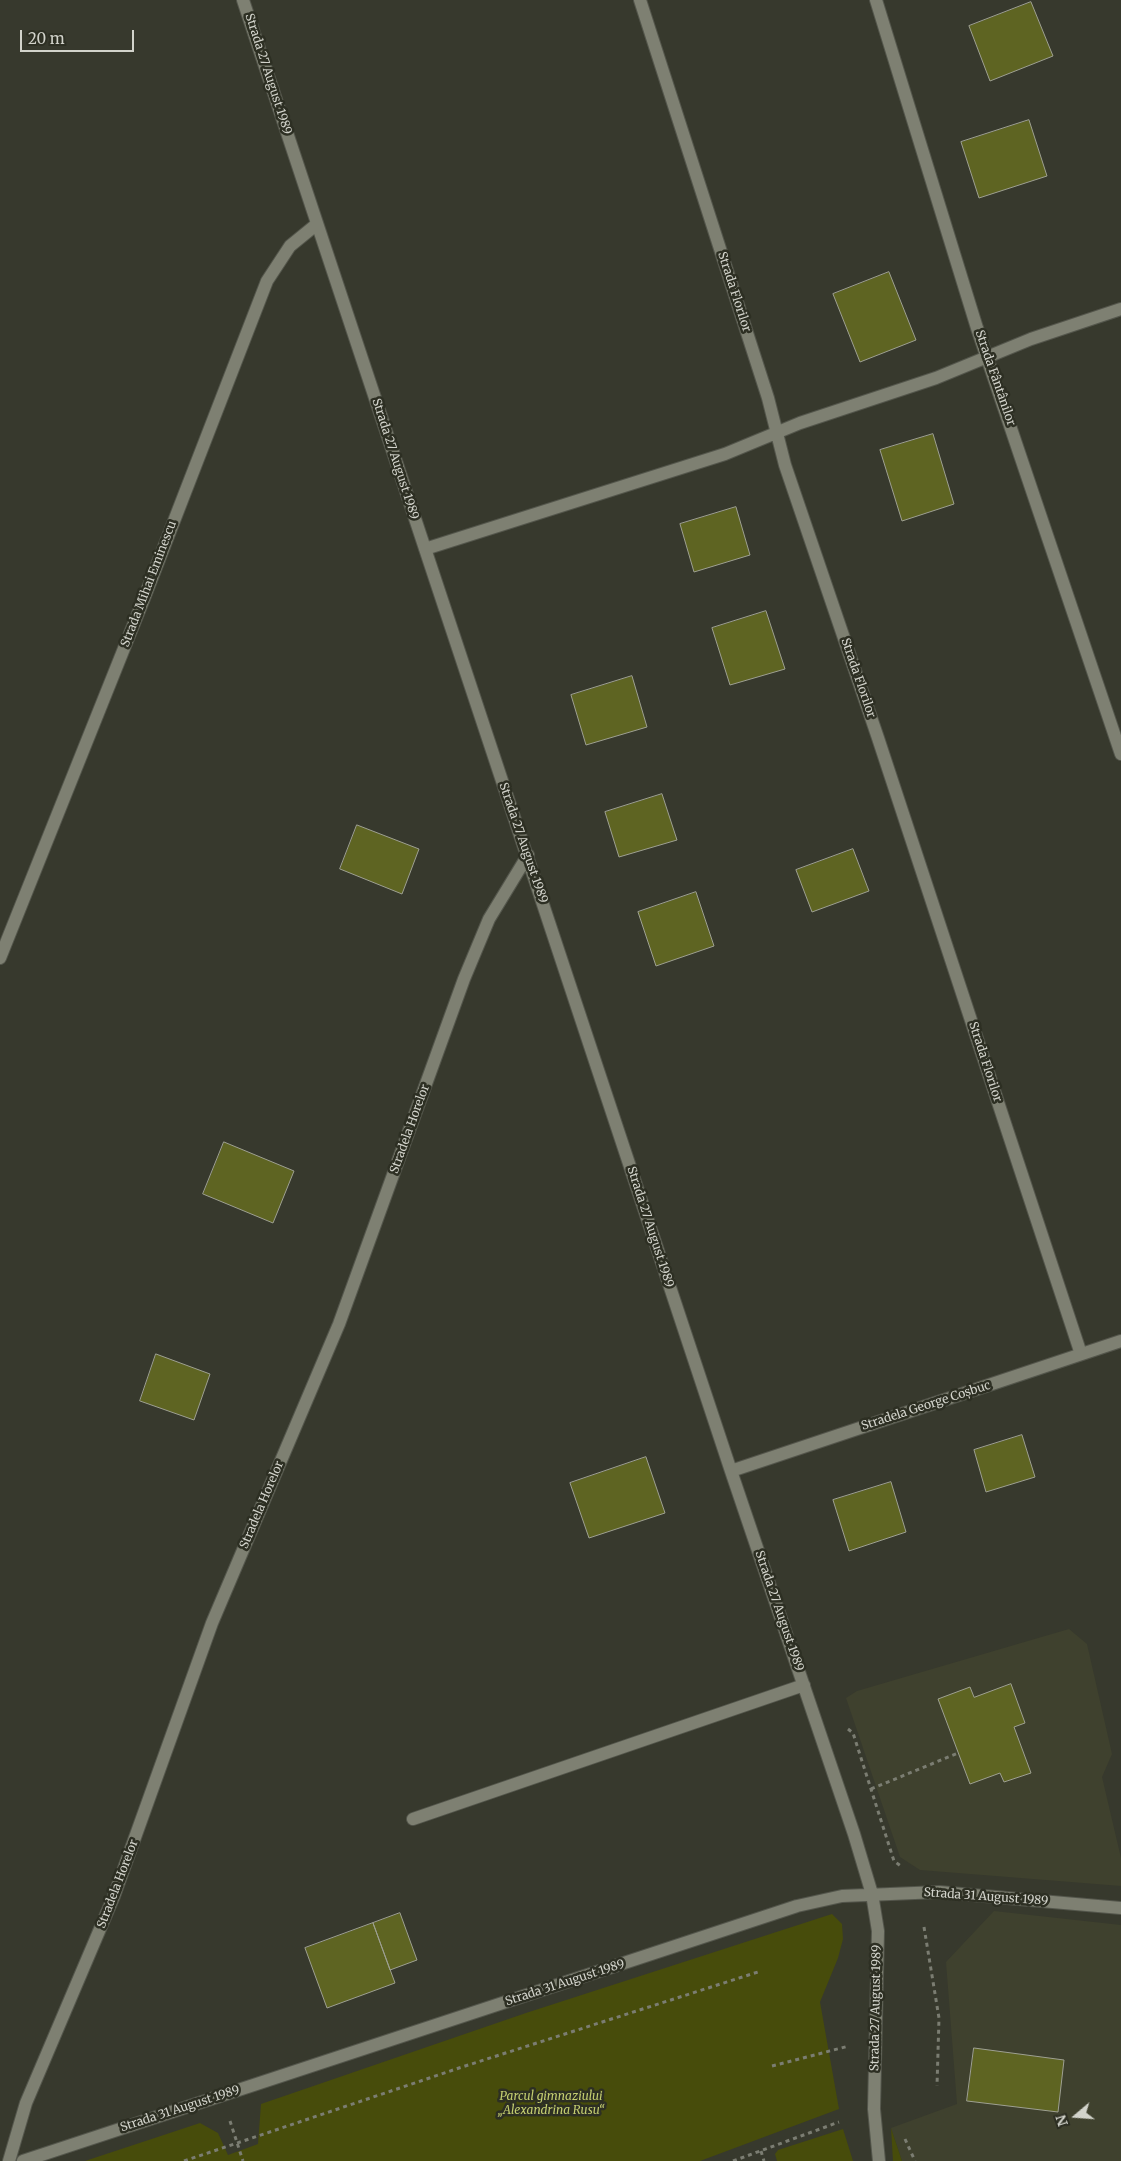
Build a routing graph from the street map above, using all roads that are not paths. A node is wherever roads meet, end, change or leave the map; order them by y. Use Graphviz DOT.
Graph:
graph roads {
  1 [pos="243,0"];
  2 [pos="640,0"];
  3 [pos="876,0"];
  4 [pos="317,224"];
  5 [pos="1121,308"];
  6 [pos="987,356"];
  7 [pos="777,432"];
  8 [pos="425,549"];
  9 [pos="1121,754"];
  10 [pos="528,855"];
  11 [pos="0,958"];
  12 [pos="1121,1342"];
  13 [pos="1081,1354"];
  14 [pos="731,1471"];
  15 [pos="804,1685"];
  16 [pos="413,1819"];
  17 [pos="872,1894"];
  18 [pos="1121,1908"];
  19 [pos="9,2161"];
  20 [pos="24,2161"];
  21 [pos="879,2161"];
  1 -- 4 [label="street, Strada 27 August 1989"];
  2 -- 7 [label="street, Strada Florilor"];
  3 -- 6 [label="street, Strada Fântânilor"];
  4 -- 8 [label="street, Strada 27 August 1989"];
  4 -- 11 [label="street, Strada Mihai Eminescu"];
  5 -- 6 [label="street"];
  6 -- 7 [label="street"];
  6 -- 9 [label="street, Strada Fântânilor"];
  7 -- 8 [label="street"];
  7 -- 13 [label="street, Strada Florilor"];
  8 -- 10 [label="street, Strada 27 August 1989"];
  10 -- 14 [label="street, Strada 27 August 1989"];
  10 -- 19 [label="street, Stradela Horelor"];
  12 -- 13 [label="street, Stradela George Coșbuc"];
  13 -- 14 [label="street, Stradela George Coșbuc"];
  14 -- 15 [label="street, Strada 27 August 1989"];
  15 -- 16 [label="street, Strada 27 August 1989"];
  15 -- 17 [label="street, Strada 27 August 1989"];
  17 -- 18 [label="street, Strada 31 August 1989"];
  17 -- 20 [label="street, Strada 31 August 1989"];
  17 -- 21 [label="street, Strada 27 August 1989"];
}
